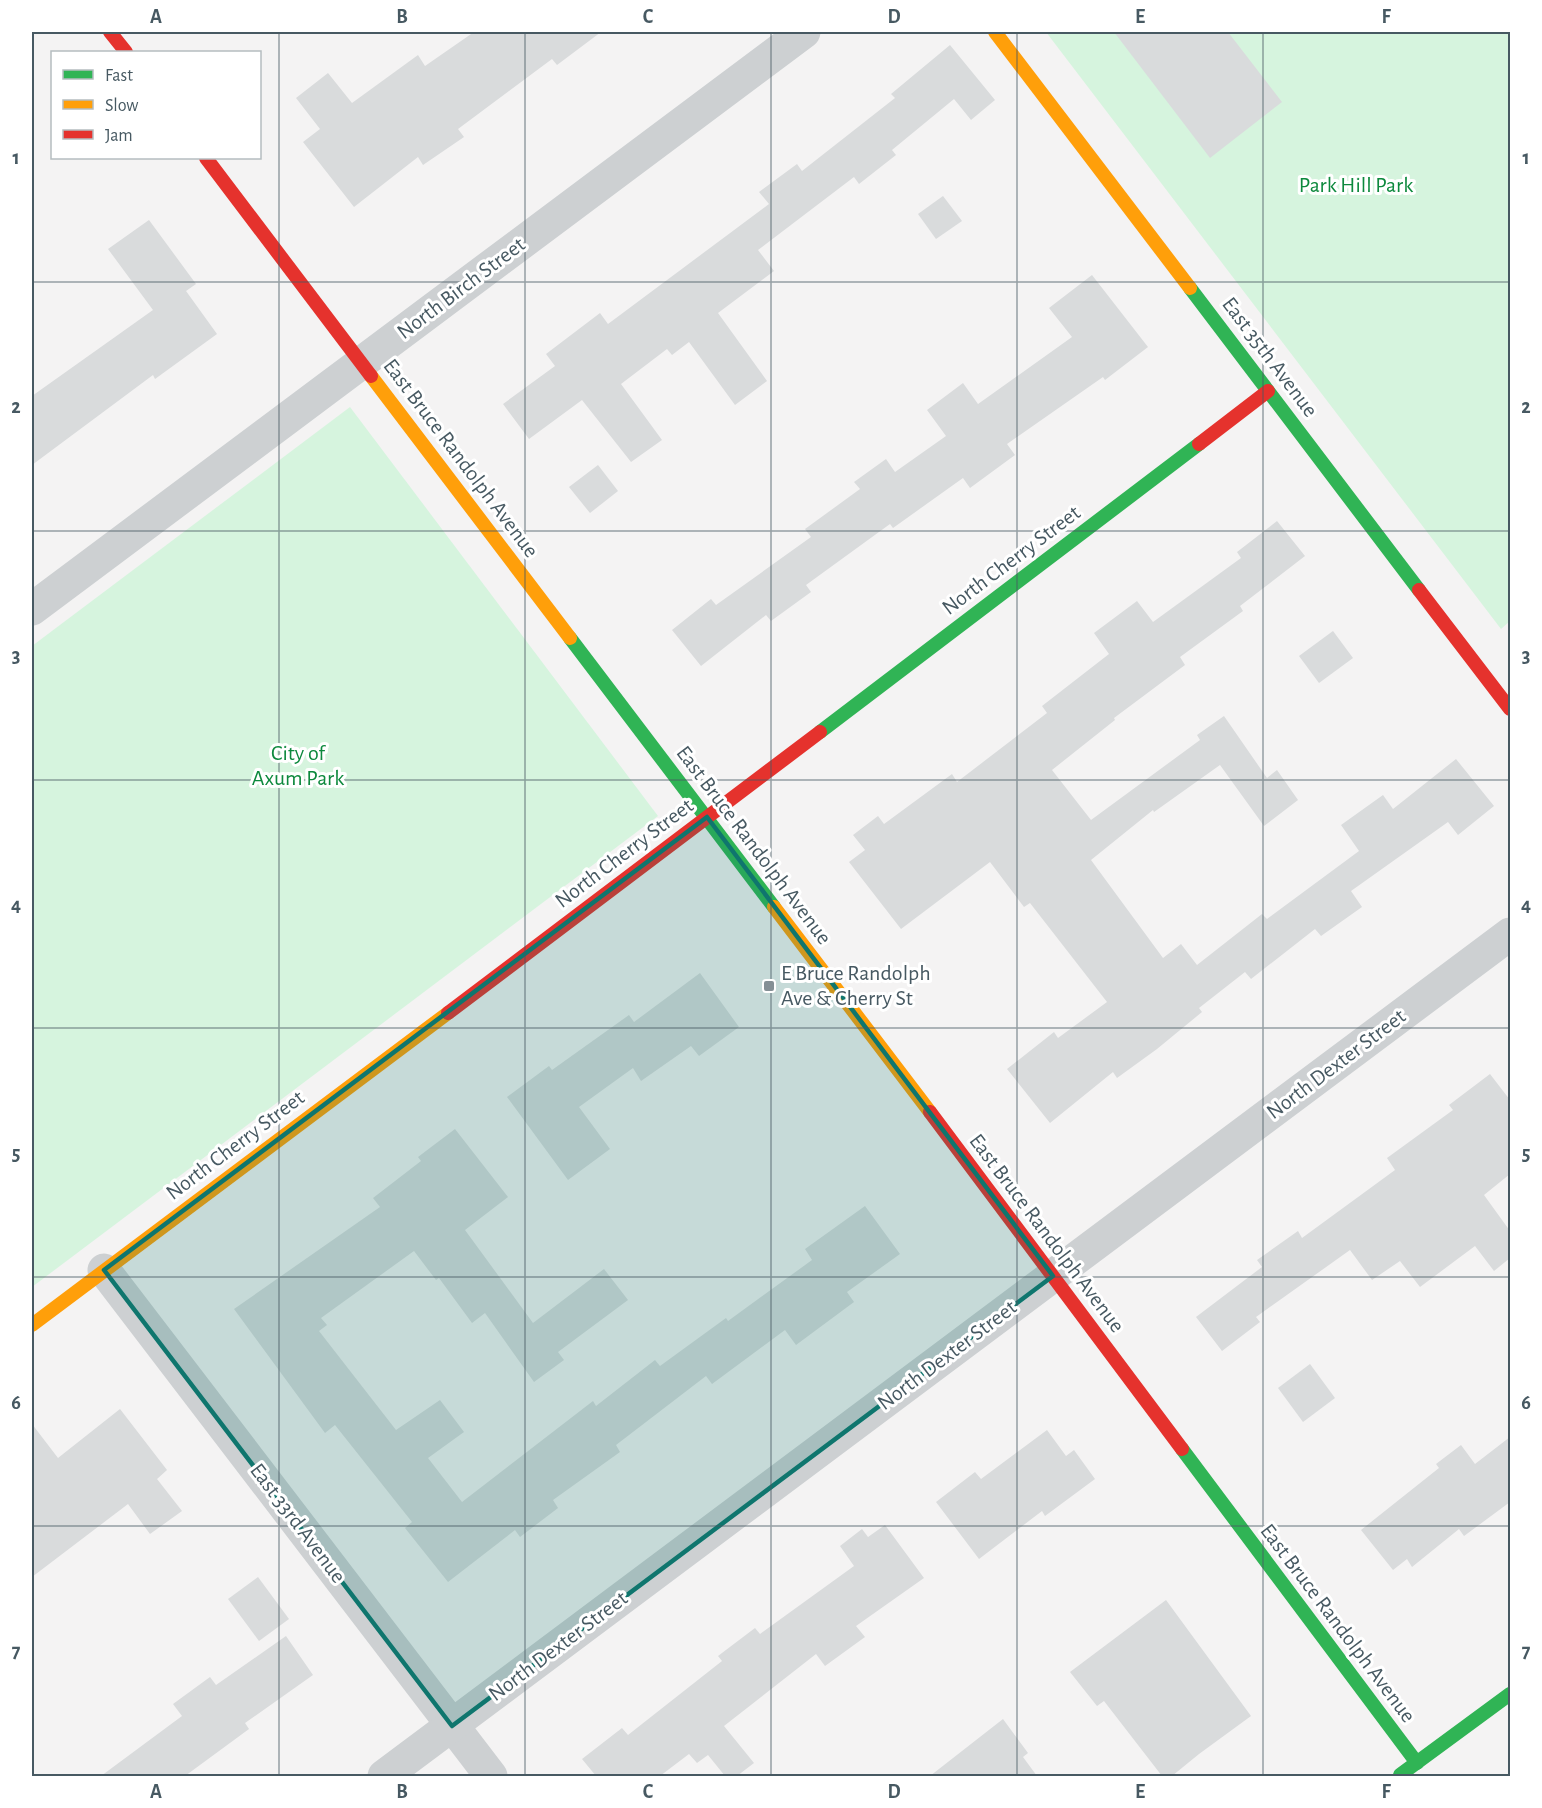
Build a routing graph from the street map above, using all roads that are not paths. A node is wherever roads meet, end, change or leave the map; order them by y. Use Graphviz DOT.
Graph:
graph roads {
  1 [pos="110,32"];
  2 [pos="804,32"];
  3 [pos="995,32"];
  4 [pos="125,51"];
  5 [pos="207,159"];
  6 [pos="361,361"];
  7 [pos="1268,391"];
  8 [pos="32,609"];
  9 [pos="1510,709"];
  10 [pos="707,817"];
  11 [pos="1510,934"];
  12 [pos="104,1270"];
  13 [pos="1053,1276"];
  14 [pos="32,1325"];
  15 [pos="1510,1694"];
  16 [pos="452,1726"];
  17 [pos="1417,1763"];
  18 [pos="384,1776"];
  19 [pos="491,1776"];
  20 [pos="1399,1776"];
  1 -- 4 [label="street"];
  2 -- 6 [label="street, North Birch Street"];
  3 -- 7 [label="street, East 35th Avenue"];
  5 -- 6 [label="street, East Bruce Randolph Avenue"];
  6 -- 8 [label="street, North Birch Street"];
  6 -- 10 [label="street, East Bruce Randolph Avenue"];
  7 -- 9 [label="street, East 35th Avenue"];
  7 -- 10 [label="street, North Cherry Street"];
  10 -- 12 [label="street, North Cherry Street"];
  10 -- 13 [label="street, East Bruce Randolph Avenue"];
  11 -- 13 [label="street, North Dexter Street"];
  12 -- 14 [label="street, North Cherry Street"];
  12 -- 16 [label="street, East 33rd Avenue"];
  13 -- 16 [label="street, North Dexter Street"];
  13 -- 17 [label="street, East Bruce Randolph Avenue"];
  15 -- 17 [label="street"];
  16 -- 18 [label="street, North Dexter Street"];
  16 -- 19 [label="street, East 33rd Avenue"];
  17 -- 20 [label="street"];
}
